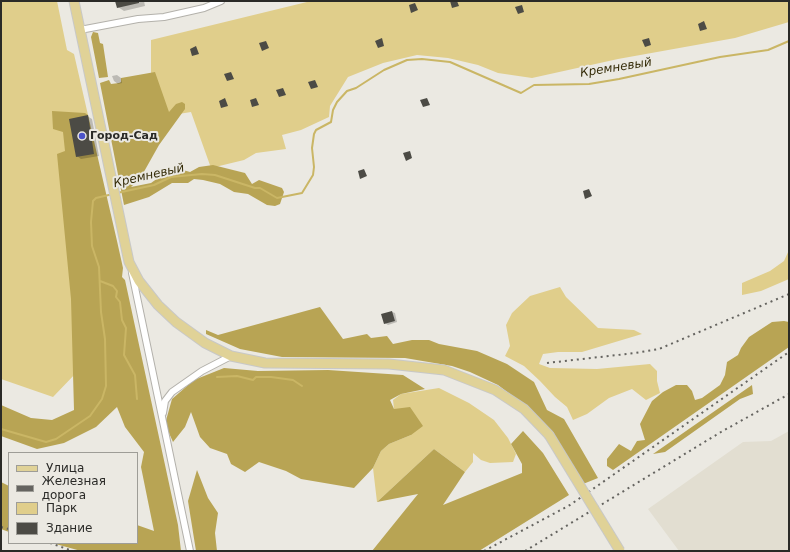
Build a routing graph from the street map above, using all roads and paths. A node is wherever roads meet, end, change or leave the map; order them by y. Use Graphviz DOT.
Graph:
graph roads {
  1 [pos="74,1"];
  2 [pos="221,1"];
  3 [pos="80,30"];
  4 [pos="129,262"];
  5 [pos="231,356"];
  6 [pos="162,417"];
  7 [pos="190,551"];
  8 [pos="620,551"];
  1 -- 3 [label="main road"];
  2 -- 3 [label="street"];
  3 -- 4 [label="main road"];
  4 -- 5 [label="main road"];
  4 -- 6 [label="street"];
  5 -- 6 [label="street"];
  5 -- 8 [label="main road, bridge"];
  6 -- 7 [label="street"];
}
